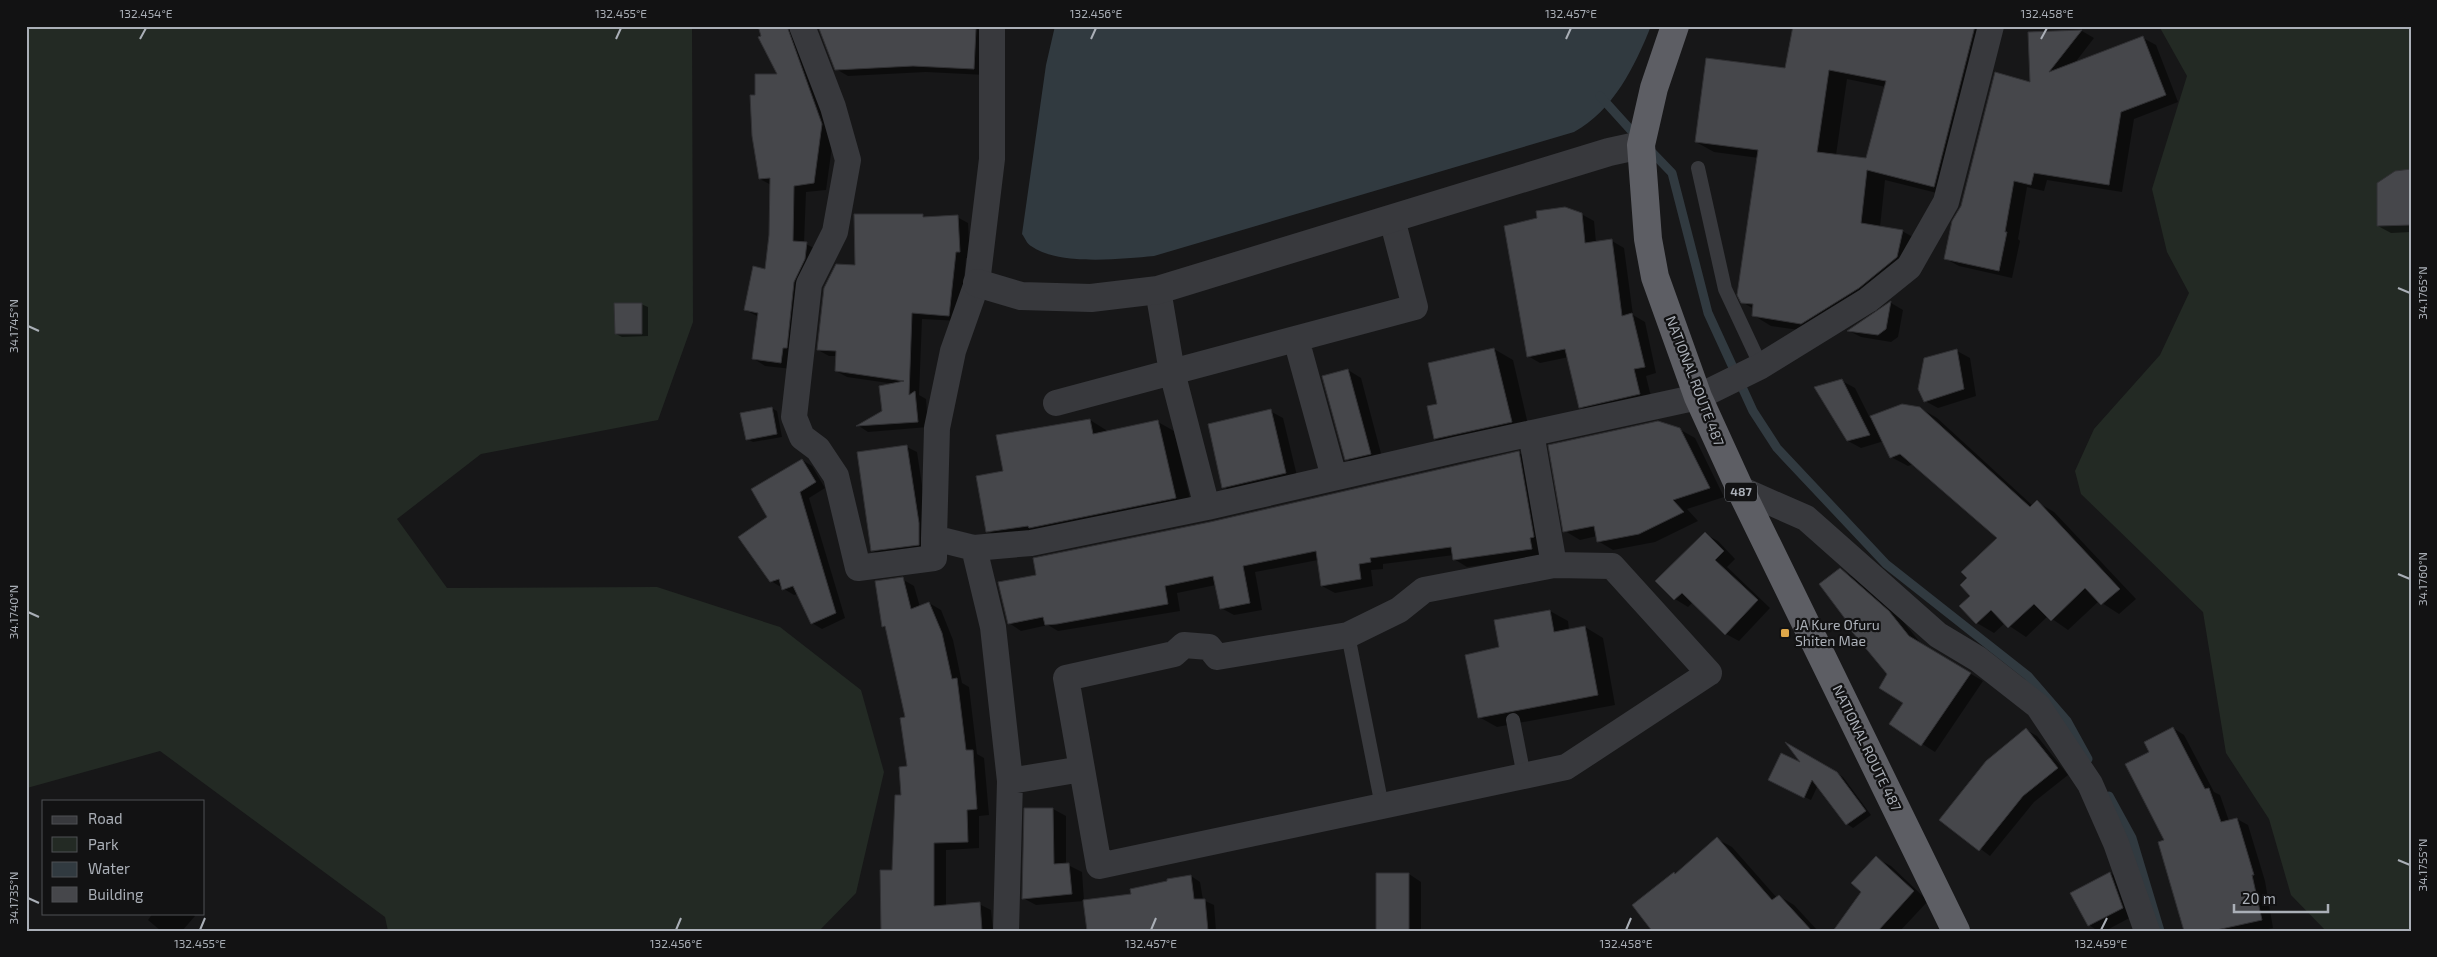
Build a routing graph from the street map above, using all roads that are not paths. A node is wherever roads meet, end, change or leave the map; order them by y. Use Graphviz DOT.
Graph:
graph roads {
  1 [pos="802,26"];
  2 [pos="992,26"];
  3 [pos="1675,26"];
  4 [pos="1991,26"];
  5 [pos="1641,145"];
  6 [pos="1698,168"];
  7 [pos="1392,219"];
  8 [pos="977,283"];
  9 [pos="1158,290"];
  10 [pos="1296,339"];
  11 [pos="1761,366"];
  12 [pos="1172,372"];
  13 [pos="1698,397"];
  14 [pos="1056,403"];
  15 [pos="1531,433"];
  16 [pos="1334,476"];
  17 [pos="1740,489"];
  18 [pos="1207,507"];
  19 [pos="934,538"];
  20 [pos="974,548"];
  21 [pos="1554,565"];
  22 [pos="1348,635"];
  23 [pos="1513,720"];
  24 [pos="1082,769"];
  25 [pos="1524,776"];
  26 [pos="1010,781"];
  27 [pos="1382,806"];
  28 [pos="1006,931"];
  29 [pos="1956,931"];
  30 [pos="2147,931"];
  1 -- 19 [label="street"];
  2 -- 8 [label="street"];
  3 -- 5 [label="highway, NATIONAL ROUTE 487 / 487"];
  4 -- 11 [label="street"];
  5 -- 7 [label="street"];
  5 -- 13 [label="highway, NATIONAL ROUTE 487 / 487"];
  6 -- 11 [label="lane"];
  7 -- 9 [label="street"];
  7 -- 10 [label="street"];
  8 -- 9 [label="street"];
  8 -- 19 [label="street"];
  9 -- 12 [label="street"];
  10 -- 12 [label="street"];
  10 -- 16 [label="street"];
  11 -- 13 [label="street"];
  12 -- 14 [label="street"];
  12 -- 18 [label="street"];
  13 -- 15 [label="street"];
  13 -- 17 [label="highway, NATIONAL ROUTE 487 / 487"];
  15 -- 16 [label="street"];
  15 -- 21 [label="street"];
  16 -- 18 [label="street"];
  17 -- 29 [label="highway, NATIONAL ROUTE 487 / 487"];
  17 -- 30 [label="street"];
  18 -- 20 [label="street"];
  19 -- 20 [label="street"];
  20 -- 26 [label="street"];
  21 -- 22 [label="street"];
  21 -- 25 [label="street"];
  22 -- 24 [label="street"];
  22 -- 27 [label="lane"];
  23 -- 25 [label="lane"];
  24 -- 26 [label="street"];
  24 -- 27 [label="street"];
  25 -- 27 [label="street"];
  26 -- 28 [label="street"];
}
